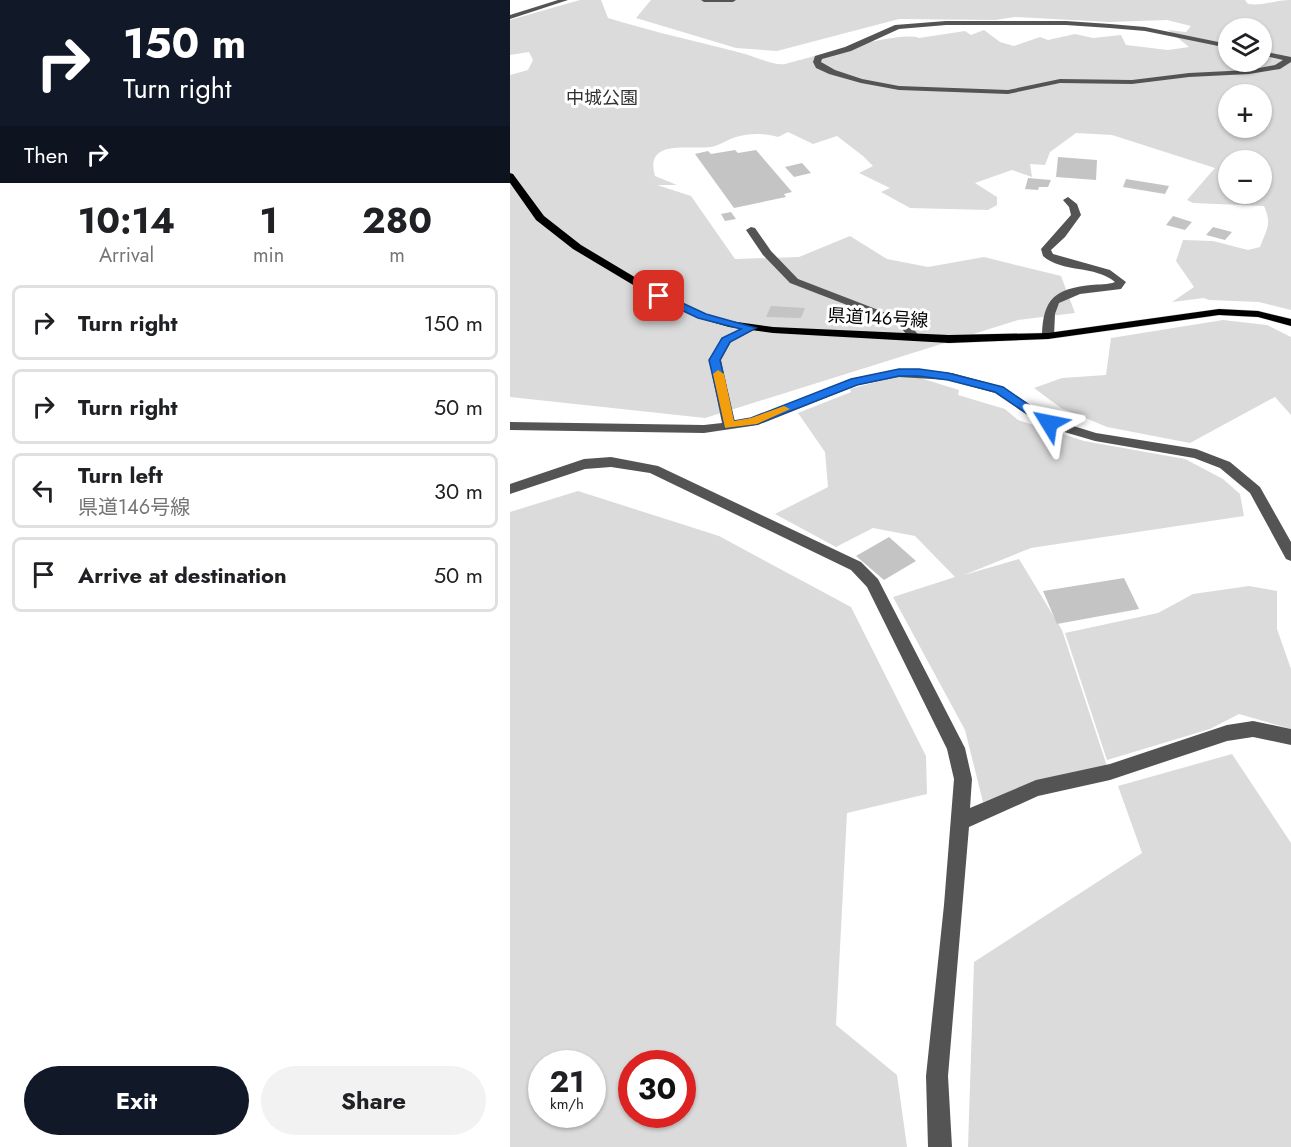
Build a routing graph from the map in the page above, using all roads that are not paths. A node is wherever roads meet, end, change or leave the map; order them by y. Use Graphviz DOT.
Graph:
graph roads {
  1 [pos="565,0"];
  2 [pos="704,0"];
  3 [pos="733,0"];
  4 [pos="510,17"];
  5 [pos="1218,44"];
  6 [pos="1272,55"];
  7 [pos="1291,59"];
  8 [pos="1272,68"];
  9 [pos="1249,72"];
  10 [pos="510,176"];
  11 [pos="1068,200"];
  12 [pos="752,230"];
  13 [pos="1291,323"];
  14 [pos="750,328"];
  15 [pos="1048,336"];
  16 [pos="914,337"];
  17 [pos="510,426"];
  18 [pos="729,426"];
  19 [pos="510,489"];
  20 [pos="1291,555"];
  21 [pos="1291,737"];
  22 [pos="960,822"];
  23 [pos="940,1147"];
  1 -- 4 [label="street"];
  2 -- 3 [label="street"];
  5 -- 9 [label="street"];
  6 -- 7 [label="street"];
  7 -- 8 [label="street"];
  10 -- 14 [label="main road, 県道146号線"];
  11 -- 15 [label="street"];
  12 -- 16 [label="street"];
  13 -- 15 [label="main road, 県道146号線"];
  14 -- 16 [label="main road, 県道146号線"];
  14 -- 18 [label="street"];
  15 -- 16 [label="main road, 県道146号線"];
  17 -- 18 [label="street"];
  18 -- 20 [label="street"];
  19 -- 22 [label="street"];
  21 -- 22 [label="street"];
  22 -- 23 [label="street"];
}
